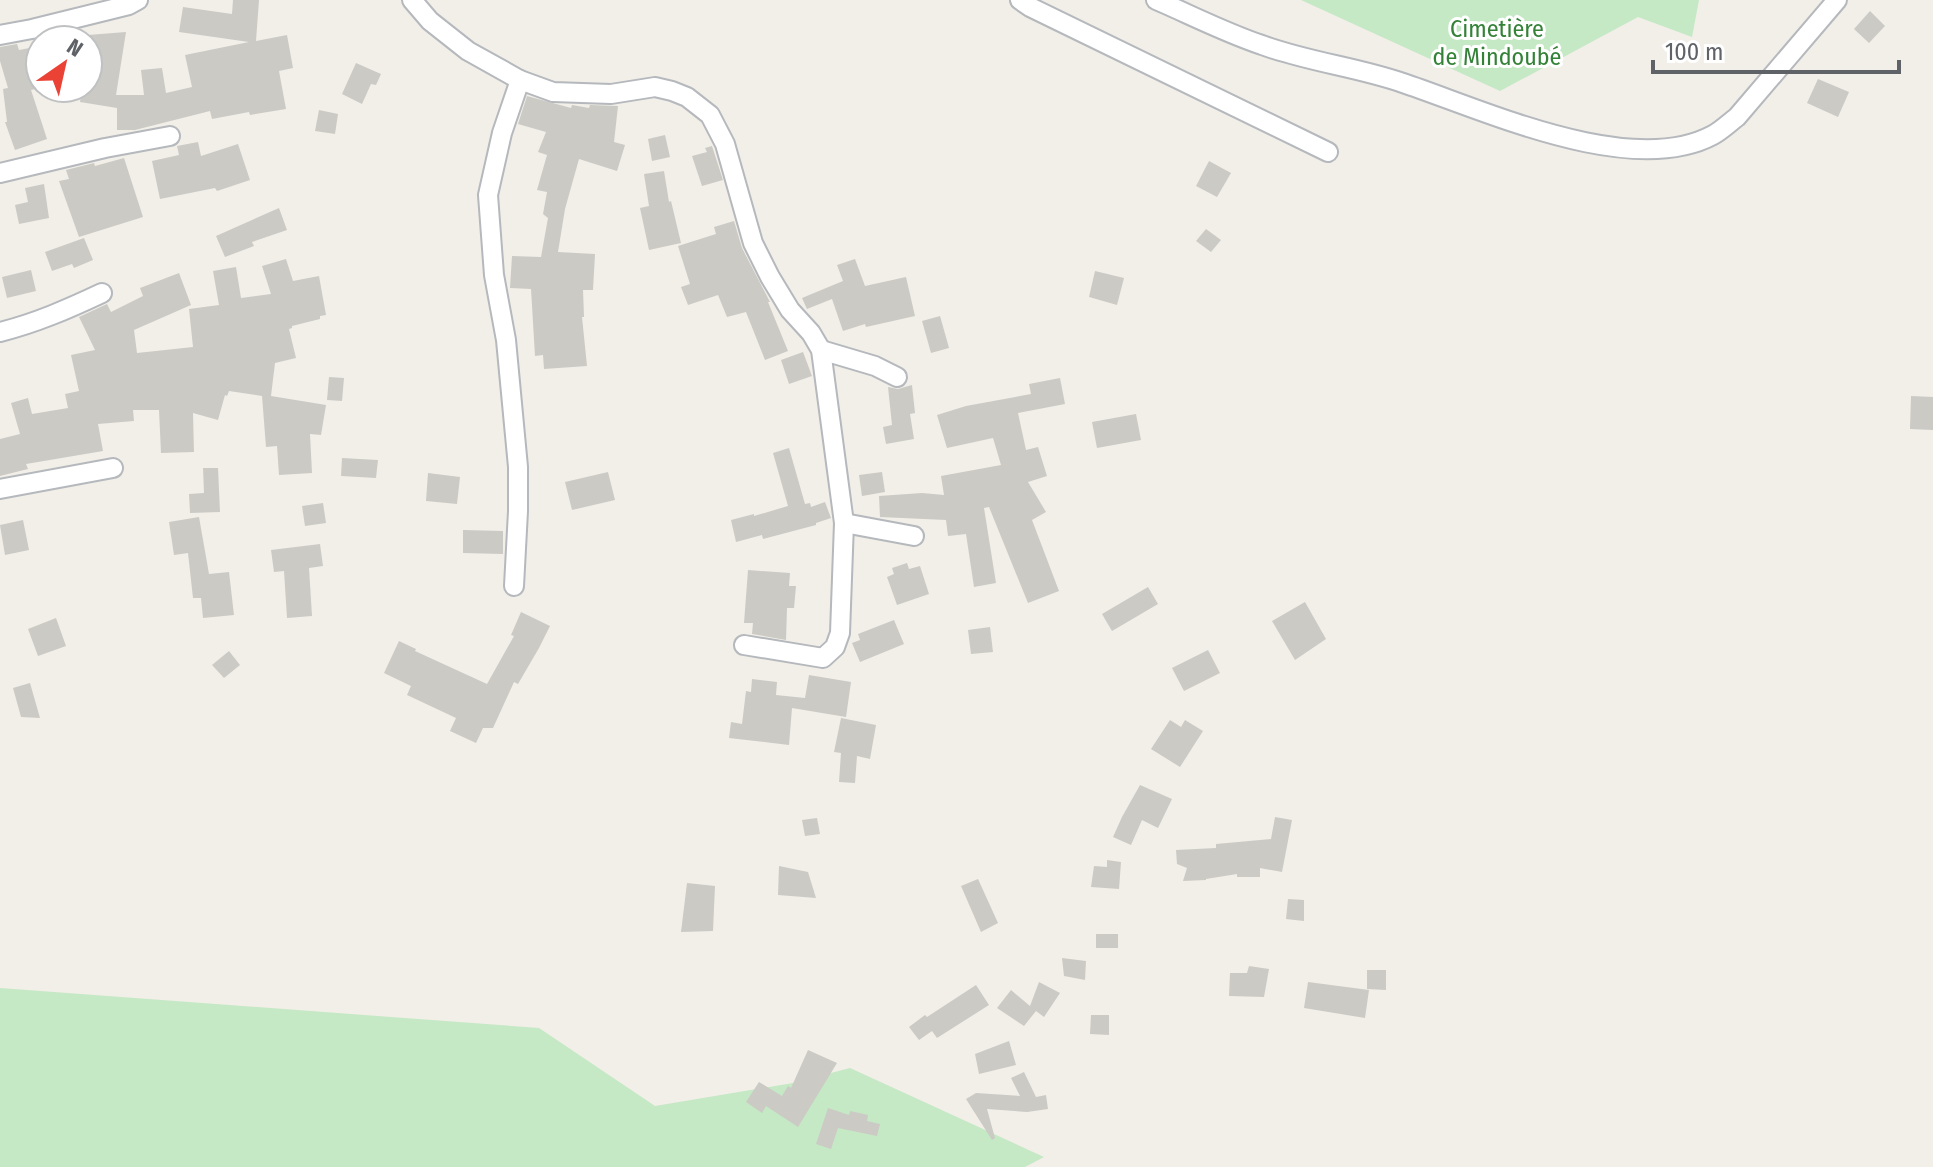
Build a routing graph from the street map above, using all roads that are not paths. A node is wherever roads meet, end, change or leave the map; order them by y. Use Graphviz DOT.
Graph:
graph roads {
  1 [pos="138,0"];
  2 [pos="412,0"];
  3 [pos="1020,0"];
  4 [pos="1156,0"];
  5 [pos="1837,0"];
  6 [pos="0,35"];
  7 [pos="520,80"];
  8 [pos="170,136"];
  9 [pos="1328,152"];
  10 [pos="0,173"];
  11 [pos="102,293"];
  12 [pos="0,332"];
  13 [pos="821,350"];
  14 [pos="897,377"];
  15 [pos="113,468"];
  16 [pos="0,489"];
  17 [pos="844,523"];
  18 [pos="914,536"];
  19 [pos="514,586"];
  20 [pos="744,645"];
  1 -- 6 [label="street"];
  2 -- 7 [label="street"];
  3 -- 9 [label="street"];
  4 -- 5 [label="street"];
  7 -- 13 [label="street"];
  7 -- 19 [label="street"];
  8 -- 10 [label="street"];
  11 -- 12 [label="street"];
  13 -- 14 [label="street"];
  13 -- 17 [label="street"];
  15 -- 16 [label="street"];
  17 -- 18 [label="street"];
  17 -- 20 [label="street"];
}
